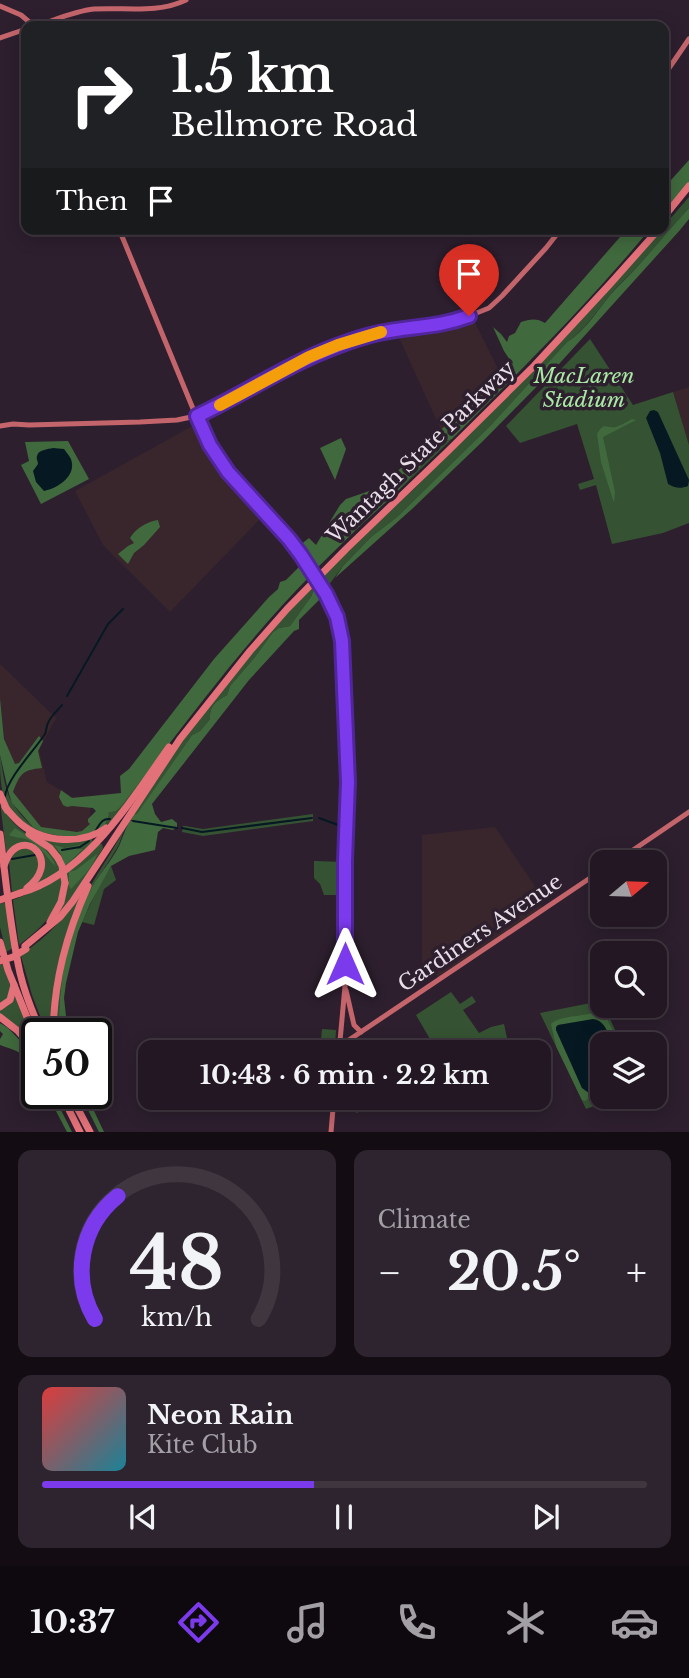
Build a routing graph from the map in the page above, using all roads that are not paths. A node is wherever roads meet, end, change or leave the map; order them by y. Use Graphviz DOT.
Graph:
graph roads {
  1 [pos="186,0"];
  2 [pos="0,6"];
  3 [pos="29,21"];
  4 [pos="52,21"];
  5 [pos="21,32"];
  6 [pos="0,38"];
  7 [pos="689,39"];
  8 [pos="669,68"];
  9 [pos="689,187"];
  10 [pos="689,193"];
  11 [pos="669,211"];
  12 [pos="669,217"];
  13 [pos="122,235"];
  14 [pos="556,235"];
  15 [pos="648,235"];
  16 [pos="654,235"];
  17 [pos="197,416"];
  18 [pos="0,426"];
  19 [pos="0,794"];
  20 [pos="5,807"];
  21 [pos="689,812"];
  22 [pos="116,821"];
  23 [pos="0,834"];
  24 [pos="633,850"];
  25 [pos="4,866"];
  26 [pos="96,867"];
  27 [pos="590,878"];
  28 [pos="20,893"];
  29 [pos="0,900"];
  30 [pos="60,917"];
  31 [pos="47,928"];
  32 [pos="0,942"];
  33 [pos="25,947"];
  34 [pos="0,959"];
  35 [pos="14,985"];
  36 [pos="345,986"];
  37 [pos="0,1007"];
  38 [pos="0,1017"];
  39 [pos="27,1018"];
  40 [pos="36,1018"];
  41 [pos="55,1018"];
  42 [pos="361,1032"];
  43 [pos="21,1035"];
  44 [pos="340,1040"];
  45 [pos="351,1040"];
  46 [pos="68,1109"];
  47 [pos="78,1109"];
  48 [pos="333,1110"];
  49 [pos="80,1132"];
  50 [pos="90,1132"];
  51 [pos="331,1132"];
  1 -- 4 [label="main road"];
  2 -- 3 [label="main road"];
  5 -- 6 [label="main road"];
  7 -- 8 [label="main road"];
  9 -- 11 [label="highway"];
  10 -- 12 [label="highway"];
  13 -- 17 [label="main road"];
  14 -- 17 [label="main road"];
  15 -- 22 [label="highway, Wantagh State Parkway"];
  16 -- 26 [label="highway, Wantagh State Parkway"];
  17 -- 18 [label="main road"];
  17 -- 36 [label="main road, bridge"];
  19 -- 20 [label="highway"];
  20 -- 22 [label="highway"];
  20 -- 31 [label="highway, bridge"];
  21 -- 24 [label="main road"];
  22 -- 28 [label="highway, Wantagh State Parkway"];
  23 -- 25 [label="highway"];
  25 -- 28 [label="highway"];
  25 -- 40 [label="highway"];
  26 -- 30 [label="highway, Wantagh State Parkway"];
  26 -- 41 [label="highway"];
  27 -- 42 [label="main road, Gardiners Avenue"];
  28 -- 29 [label="highway, Wantagh State Parkway, bridge"];
  30 -- 31 [label="highway, Wantagh State Parkway"];
  30 -- 33 [label="highway"];
  31 -- 33 [label="highway, Wantagh State Parkway"];
  32 -- 35 [label="highway"];
  33 -- 34 [label="highway, Wantagh State Parkway, bridge"];
  35 -- 37 [label="highway"];
  35 -- 39 [label="highway"];
  36 -- 42 [label="main road"];
  36 -- 44 [label="main road"];
  38 -- 43 [label="highway"];
  42 -- 45 [label="main road, Gardiners Avenue"];
  46 -- 49 [label="highway"];
  47 -- 50 [label="highway"];
  48 -- 51 [label="main road"];
}
